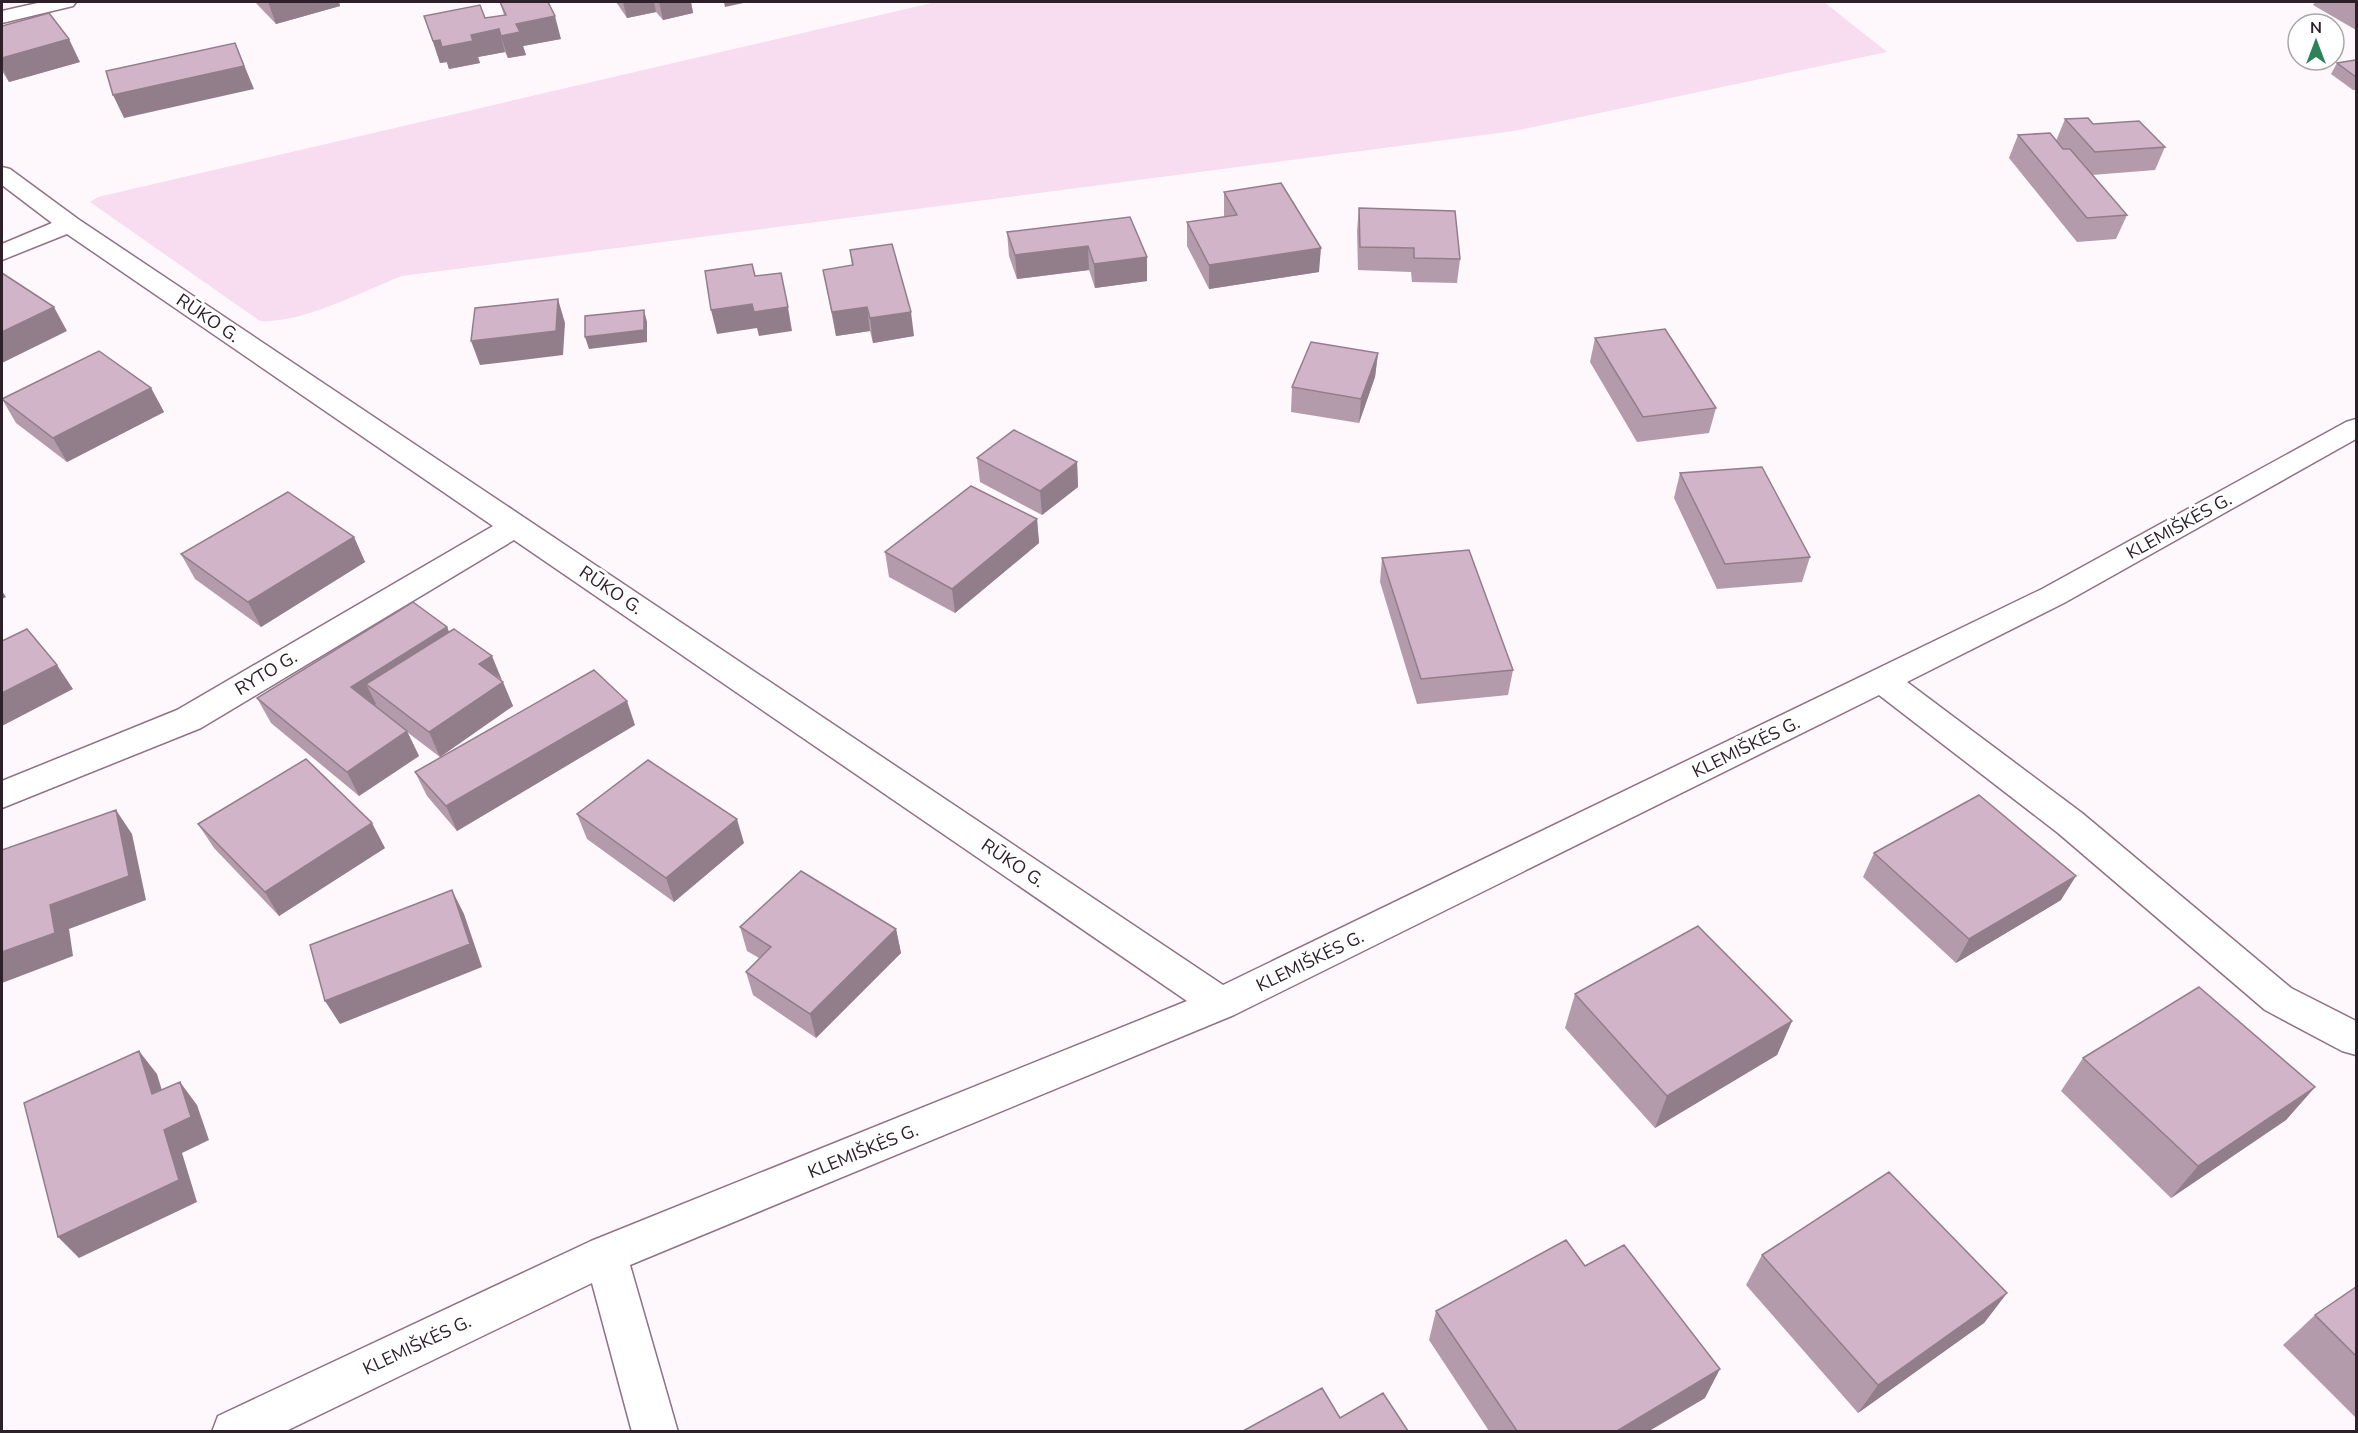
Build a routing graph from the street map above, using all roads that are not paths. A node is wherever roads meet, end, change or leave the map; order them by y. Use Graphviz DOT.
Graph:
graph roads {
  1 [pos="66,2"];
  2 [pos="2,17"];
  3 [pos="2,174"];
  4 [pos="69,224"];
  5 [pos="2,253"];
  6 [pos="2356,428"];
  7 [pos="517,525"];
  8 [pos="1882,680"];
  9 [pos="2,795"];
  10 [pos="1221,1005"];
  11 [pos="2356,1039"];
  12 [pos="606,1255"];
  13 [pos="234,1431"];
  14 [pos="655,1431"];
  1 -- 2 [label="street"];
  3 -- 4 [label="street, RŪKO G."];
  4 -- 5 [label="street"];
  4 -- 7 [label="street, RŪKO G."];
  6 -- 8 [label="street, KLEMIŠKĖS G."];
  7 -- 9 [label="street, RYTO G."];
  7 -- 10 [label="street, RŪKO G."];
  8 -- 10 [label="street, KLEMIŠKĖS G."];
  8 -- 11 [label="street"];
  10 -- 12 [label="street, KLEMIŠKĖS G."];
  12 -- 13 [label="street, KLEMIŠKĖS G."];
  12 -- 14 [label="street"];
}
